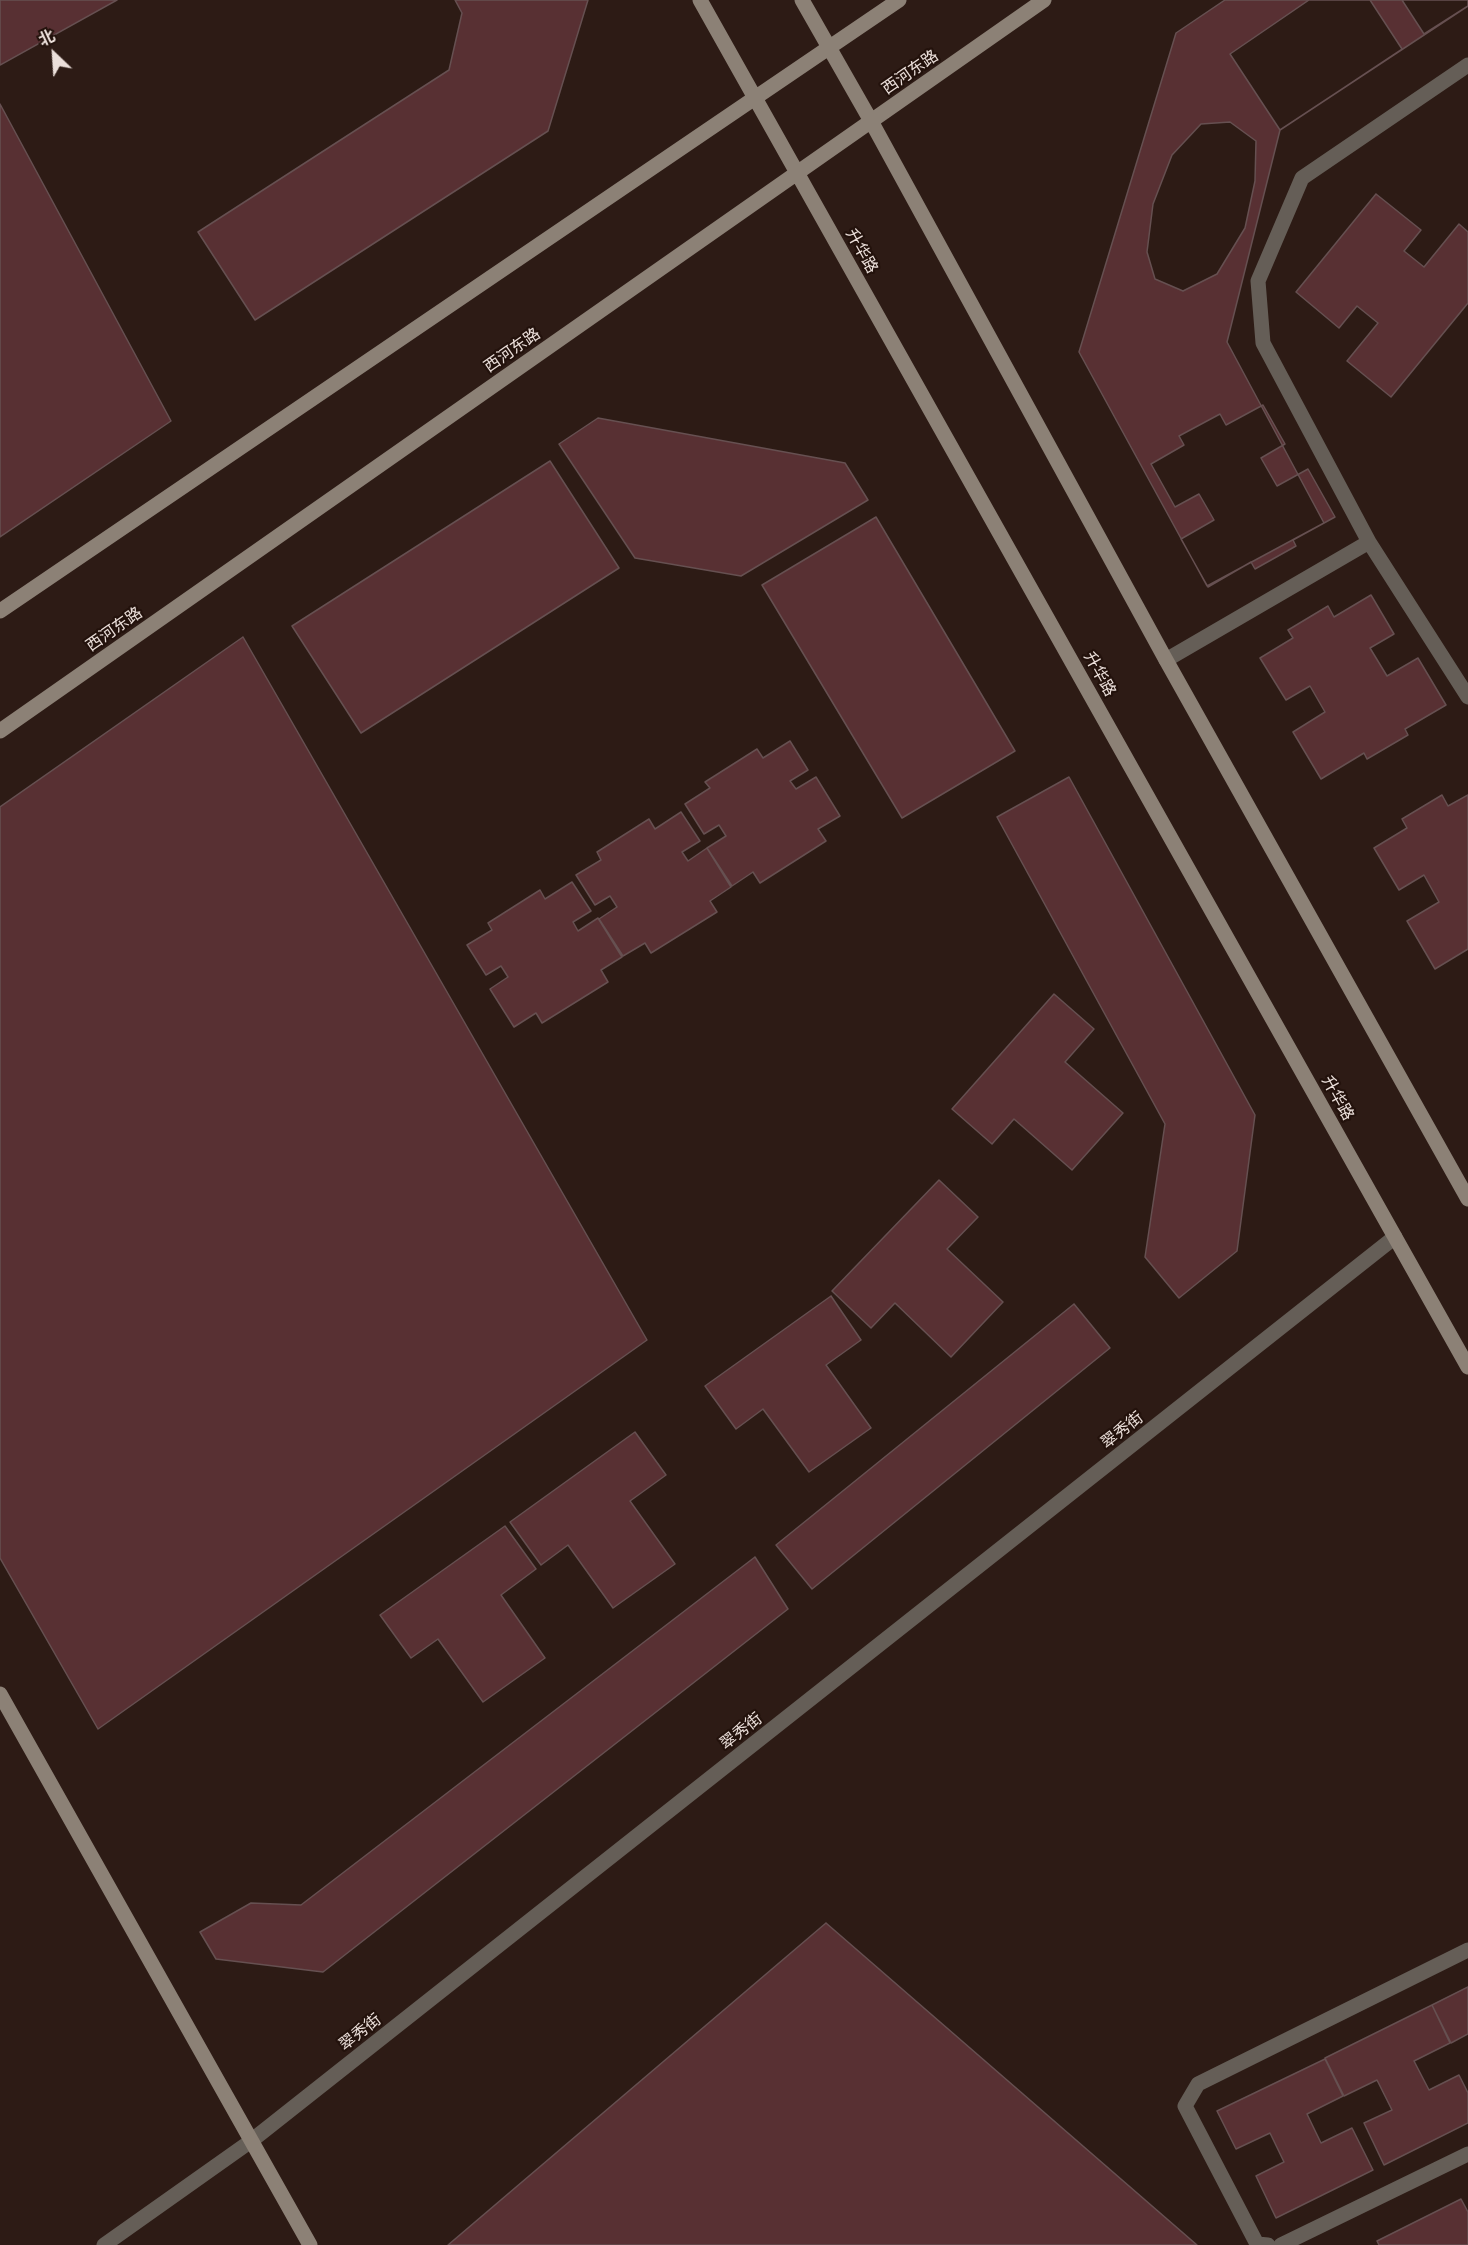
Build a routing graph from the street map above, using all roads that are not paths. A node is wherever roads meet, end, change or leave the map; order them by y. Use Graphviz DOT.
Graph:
graph roads {
  1 [pos="700,0"];
  2 [pos="802,0"];
  3 [pos="899,0"];
  4 [pos="1044,0"];
  5 [pos="830,48"];
  6 [pos="1468,65"];
  7 [pos="756,99"];
  8 [pos="871,121"];
  9 [pos="797,172"];
  10 [pos="1369,542"];
  11 [pos="0,611"];
  12 [pos="1166,660"];
  13 [pos="1468,697"];
  14 [pos="0,731"];
  15 [pos="1468,1199"];
  16 [pos="1395,1237"];
  17 [pos="1468,1367"];
  18 [pos="0,1694"];
  19 [pos="1468,1950"];
  20 [pos="251,2140"];
  21 [pos="1468,2154"];
  22 [pos="104,2245"];
  23 [pos="310,2245"];
  24 [pos="1268,2245"];
  25 [pos="1281,2245"];
  1 -- 7 [label="street, 升华路"];
  2 -- 5 [label="street"];
  3 -- 5 [label="street"];
  4 -- 8 [label="street, 西河东路"];
  5 -- 7 [label="street"];
  5 -- 8 [label="street"];
  6 -- 10 [label="street"];
  7 -- 9 [label="street, 升华路"];
  7 -- 11 [label="street"];
  8 -- 9 [label="street, 西河东路"];
  8 -- 12 [label="street"];
  9 -- 14 [label="street, 西河东路"];
  9 -- 16 [label="street, 升华路"];
  10 -- 12 [label="street"];
  10 -- 13 [label="street"];
  12 -- 15 [label="street"];
  16 -- 17 [label="street, 升华路"];
  16 -- 20 [label="street, 翠秀街"];
  18 -- 20 [label="street"];
  19 -- 24 [label="street"];
  20 -- 22 [label="street, 翠秀街"];
  20 -- 23 [label="street"];
  21 -- 25 [label="street"];
}
